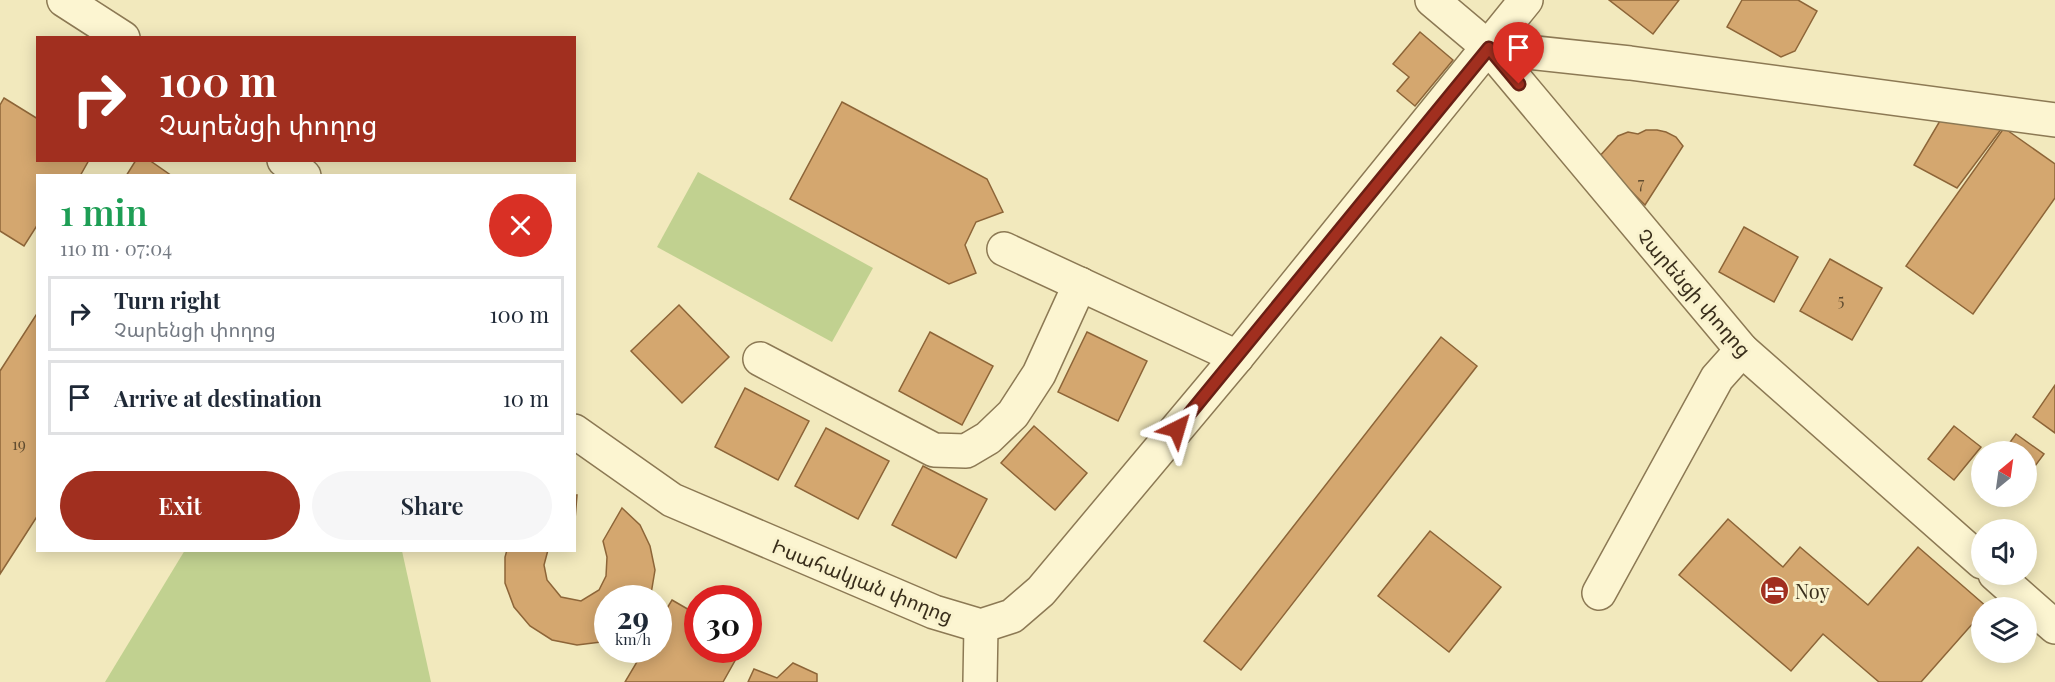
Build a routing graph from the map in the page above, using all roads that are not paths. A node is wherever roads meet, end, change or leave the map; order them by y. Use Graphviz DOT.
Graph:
graph roads {
  1 [pos="64,0"];
  2 [pos="1432,0"];
  3 [pos="1526,0"];
  4 [pos="120,36"];
  5 [pos="1489,48"];
  6 [pos="2055,120"];
  7 [pos="286,162"];
  8 [pos="302,174"];
  9 [pos="1004,249"];
  10 [pos="1080,284"];
  11 [pos="1742,350"];
  12 [pos="1237,357"];
  13 [pos="760,359"];
  14 [pos="576,432"];
  15 [pos="1971,552"];
  16 [pos="2007,585"];
  17 [pos="1599,593"];
  18 [pos="981,626"];
  19 [pos="2055,627"];
  20 [pos="980,682"];
  1 -- 4 [label="street"];
  2 -- 5 [label="street, Չարենցի փողոց"];
  3 -- 5 [label="street"];
  5 -- 6 [label="street"];
  5 -- 11 [label="street, Չարենցի փողոց"];
  5 -- 12 [label="street"];
  7 -- 8 [label="street"];
  9 -- 10 [label="street"];
  10 -- 12 [label="street"];
  10 -- 13 [label="street"];
  11 -- 15 [label="street, Չարենցի փողոց"];
  11 -- 17 [label="street"];
  12 -- 18 [label="street"];
  14 -- 18 [label="street, Իսահակյան փողոց"];
  16 -- 19 [label="street"];
  18 -- 20 [label="street"];
}
